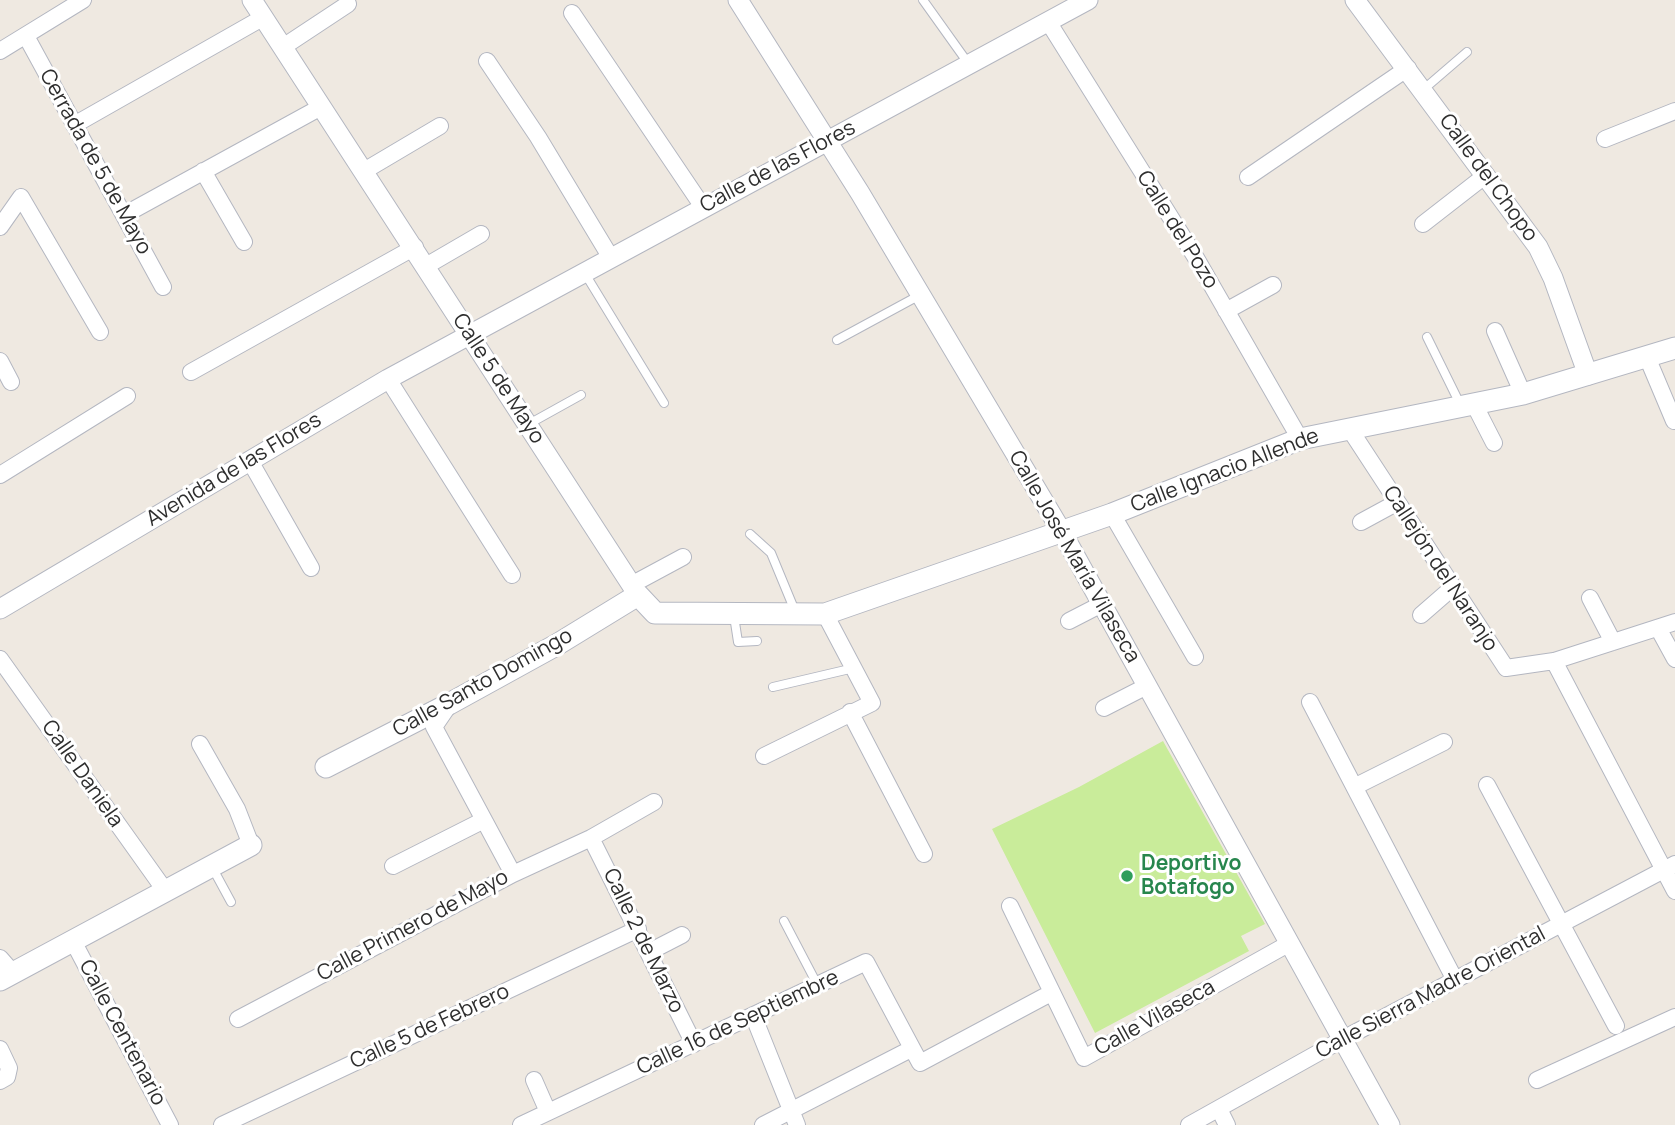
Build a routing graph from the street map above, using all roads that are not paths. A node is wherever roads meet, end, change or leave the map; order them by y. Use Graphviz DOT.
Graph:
graph roads {
  1 [pos="83,0"];
  2 [pos="252,0"];
  3 [pos="738,0"];
  4 [pos="923,0"];
  5 [pos="1088,0"];
  6 [pos="1354,0"];
  7 [pos="348,5"];
  8 [pos="572,13"];
  9 [pos="264,17"];
  10 [pos="1049,23"];
  11 [pos="26,36"];
  12 [pos="283,47"];
  13 [pos="0,51"];
  14 [pos="1467,52"];
  15 [pos="487,61"];
  16 [pos="970,65"];
  17 [pos="1408,68"];
  18 [pos="1424,89"];
  19 [pos="321,107"];
  20 [pos="1675,111"];
  21 [pos="75,125"];
  22 [pos="440,126"];
  23 [pos="1605,139"];
  24 [pos="825,141"];
  25 [pos="203,171"];
  26 [pos="364,171"];
  27 [pos="1486,175"];
  28 [pos="1248,177"];
  29 [pos="703,207"];
  30 [pos="124,215"];
  31 [pos="1423,224"];
  32 [pos="0,226"];
  33 [pos="481,234"];
  34 [pos="244,242"];
  35 [pos="415,247"];
  36 [pos="611,258"];
  37 [pos="426,266"];
  38 [pos="584,272"];
  39 [pos="1273,285"];
  40 [pos="163,287"];
  41 [pos="921,295"];
  42 [pos="1226,311"];
  43 [pos="1495,331"];
  44 [pos="100,332"];
  45 [pos="469,335"];
  46 [pos="1427,338"];
  47 [pos="837,341"];
  48 [pos="1675,348"];
  49 [pos="1647,357"];
  50 [pos="0,361"];
  51 [pos="191,373"];
  52 [pos="1588,375"];
  53 [pos="388,379"];
  54 [pos="11,382"];
  55 [pos="1523,394"];
  56 [pos="581,395"];
  57 [pos="127,396"];
  58 [pos="664,403"];
  59 [pos="1468,406"];
  60 [pos="1674,421"];
  61 [pos="527,425"];
  62 [pos="1349,428"];
  63 [pos="1300,439"];
  64 [pos="1494,443"];
  65 [pos="250,461"];
  66 [pos="0,475"];
  67 [pos="1396,503"];
  68 [pos="1112,514"];
  69 [pos="1361,522"];
  70 [pos="1062,532"];
  71 [pos="750,534"];
  72 [pos="683,557"];
  73 [pos="311,568"];
  74 [pos="512,575"];
  75 [pos="1452,588"];
  76 [pos="635,590"];
  77 [pos="1590,598"];
  78 [pos="1102,604"];
  79 [pos="0,609"];
  80 [pos="733,613"];
  81 [pos="796,614"];
  82 [pos="825,614"];
  83 [pos="1421,615"];
  84 [pos="1069,621"];
  85 [pos="1675,622"];
  86 [pos="1658,628"];
  87 [pos="757,641"];
  88 [pos="1613,642"];
  89 [pos="1195,657"];
  90 [pos="0,659"];
  91 [pos="1675,659"];
  92 [pos="1554,661"];
  93 [pos="854,668"];
  94 [pos="1147,685"];
  95 [pos="773,687"];
  96 [pos="1310,702"];
  97 [pos="449,704"];
  98 [pos="1104,708"];
  99 [pos="850,712"];
  100 [pos="1444,742"];
  101 [pos="200,744"];
  102 [pos="764,756"];
  103 [pos="326,767"];
  104 [pos="1487,785"];
  105 [pos="1356,786"];
  106 [pos="654,802"];
  107 [pos="484,820"];
  108 [pos="591,838"];
  109 [pos="251,845"];
  110 [pos="924,855"];
  111 [pos="393,866"];
  112 [pos="212,867"];
  113 [pos="1669,867"];
  114 [pos="513,874"];
  115 [pos="164,889"];
  116 [pos="1675,891"];
  117 [pos="231,902"];
  118 [pos="1010,906"];
  119 [pos="784,921"];
  120 [pos="1563,923"];
  121 [pos="638,929"];
  122 [pos="682,936"];
  123 [pos="73,941"];
  124 [pos="1290,943"];
  125 [pos="649,953"];
  126 [pos="5,971"];
  127 [pos="1455,980"];
  128 [pos="817,985"];
  129 [pos="1051,993"];
  130 [pos="753,1015"];
  131 [pos="1675,1017"];
  132 [pos="237,1019"];
  133 [pos="1616,1026"];
  134 [pos="1343,1039"];
  135 [pos="694,1044"];
  136 [pos="0,1049"];
  137 [pos="911,1049"];
  138 [pos="534,1080"];
  139 [pos="1537,1080"];
  140 [pos="0,1081"];
  141 [pos="1219,1109"];
  142 [pos="548,1112"];
  143 [pos="794,1118"];
  144 [pos="170,1125"];
  145 [pos="222,1125"];
  146 [pos="521,1125"];
  147 [pos="763,1125"];
  148 [pos="1189,1125"];
  149 [pos="1227,1125"];
  150 [pos="1390,1125"];
  1 -- 11 [label="street"];
  2 -- 9 [label="street, Calle 5 de Mayo"];
  3 -- 24 [label="street, Calle José María Vilaseca"];
  4 -- 16 [label="lane"];
  5 -- 10 [label="street, Calle de las Flores"];
  6 -- 17 [label="street, Calle del Chopo"];
  7 -- 12 [label="street"];
  8 -- 29 [label="street"];
  9 -- 12 [label="street, Calle 5 de Mayo"];
  9 -- 21 [label="street"];
  10 -- 16 [label="street, Calle de las Flores"];
  10 -- 42 [label="street, Calle del Pozo"];
  11 -- 13 [label="street"];
  11 -- 21 [label="street, Cerrada de 5 de Mayo"];
  12 -- 19 [label="street, Calle 5 de Mayo"];
  14 -- 18 [label="lane"];
  15 -- 36 [label="street"];
  16 -- 24 [label="street, Calle de las Flores"];
  17 -- 18 [label="street, Calle del Chopo"];
  17 -- 28 [label="street"];
  18 -- 27 [label="street, Calle del Chopo"];
  19 -- 25 [label="street"];
  19 -- 26 [label="street, Calle 5 de Mayo"];
  20 -- 23 [label="street"];
  21 -- 30 [label="street, Cerrada de 5 de Mayo"];
  22 -- 26 [label="street"];
  24 -- 29 [label="street, Calle de las Flores"];
  24 -- 41 [label="street, Calle José María Vilaseca"];
  25 -- 30 [label="street"];
  25 -- 34 [label="street"];
  26 -- 35 [label="street, Calle 5 de Mayo"];
  27 -- 31 [label="street"];
  27 -- 52 [label="street, Calle del Chopo"];
  29 -- 36 [label="street, Calle de las Flores"];
  30 -- 40 [label="street, Cerrada de 5 de Mayo"];
  32 -- 44 [label="street"];
  33 -- 37 [label="street"];
  35 -- 37 [label="street, Calle 5 de Mayo"];
  35 -- 51 [label="street"];
  36 -- 38 [label="street, Calle de las Flores"];
  37 -- 45 [label="street, Calle 5 de Mayo"];
  38 -- 45 [label="street, Calle de las Flores"];
  38 -- 58 [label="lane"];
  39 -- 42 [label="street"];
  41 -- 47 [label="lane"];
  41 -- 70 [label="street, Calle José María Vilaseca"];
  42 -- 63 [label="street, Calle del Pozo"];
  43 -- 55 [label="street"];
  45 -- 53 [label="street, Avenida de las Flores"];
  45 -- 61 [label="street, Calle 5 de Mayo"];
  46 -- 59 [label="lane"];
  48 -- 49 [label="main road, Calle Ignacio Allende"];
  49 -- 52 [label="main road, Calle Ignacio Allende"];
  49 -- 60 [label="street"];
  50 -- 54 [label="street"];
  52 -- 55 [label="main road, Calle Ignacio Allende"];
  53 -- 65 [label="street, Avenida de las Flores"];
  53 -- 74 [label="street"];
  55 -- 59 [label="main road, Calle Ignacio Allende"];
  56 -- 61 [label="lane"];
  57 -- 66 [label="street"];
  59 -- 62 [label="main road, Calle Ignacio Allende"];
  59 -- 64 [label="street"];
  61 -- 76 [label="street, Calle 5 de Mayo"];
  62 -- 63 [label="main road, Calle Ignacio Allende"];
  62 -- 67 [label="street, Callejón del Naranjo"];
  63 -- 68 [label="main road, Calle Ignacio Allende"];
  65 -- 73 [label="street"];
  65 -- 79 [label="street, Avenida de las Flores"];
  67 -- 69 [label="street"];
  67 -- 75 [label="street, Callejón del Naranjo"];
  68 -- 70 [label="main road, Calle Ignacio Allende"];
  68 -- 89 [label="street"];
  70 -- 78 [label="street, Calle José María Vilaseca"];
  70 -- 82 [label="main road, Calle Ignacio Allende"];
  71 -- 81 [label="lane"];
  72 -- 76 [label="street"];
  75 -- 83 [label="street"];
  75 -- 92 [label="street, Callejón del Naranjo"];
  76 -- 80 [label="main road, Calle 5 de Mayo"];
  76 -- 97 [label="main road, Calle Santo Domingo"];
  77 -- 88 [label="street"];
  78 -- 84 [label="street"];
  78 -- 94 [label="street, Calle José María Vilaseca"];
  80 -- 81 [label="main road, Calle 5 de Mayo"];
  80 -- 87 [label="lane"];
  81 -- 82 [label="main road, Calle 5 de Mayo"];
  82 -- 93 [label="street"];
  85 -- 86 [label="street, Callejón del Naranjo"];
  86 -- 88 [label="street, Callejón del Naranjo"];
  86 -- 91 [label="street"];
  88 -- 92 [label="street, Callejón del Naranjo"];
  90 -- 115 [label="street, Calle Daniela"];
  92 -- 113 [label="street"];
  93 -- 95 [label="lane"];
  93 -- 99 [label="street"];
  94 -- 98 [label="street"];
  94 -- 124 [label="street, Calle José María Vilaseca"];
  96 -- 105 [label="street"];
  97 -- 103 [label="main road, Calle Santo Domingo"];
  97 -- 107 [label="street"];
  99 -- 102 [label="street"];
  99 -- 110 [label="street"];
  100 -- 105 [label="street"];
  101 -- 109 [label="street"];
  104 -- 120 [label="street"];
  105 -- 127 [label="street"];
  106 -- 108 [label="street, Calle Primero de Mayo"];
  107 -- 111 [label="street"];
  107 -- 114 [label="street"];
  108 -- 114 [label="street, Calle Primero de Mayo"];
  108 -- 121 [label="street, Calle 2 de Marzo"];
  109 -- 112 [label="main road"];
  112 -- 115 [label="main road"];
  112 -- 117 [label="lane"];
  113 -- 116 [label="street"];
  113 -- 120 [label="street, Calle Sierra Madre Oriental"];
  114 -- 132 [label="street, Calle Primero de Mayo"];
  115 -- 123 [label="main road"];
  118 -- 129 [label="street, Calle Vilaseca"];
  119 -- 128 [label="lane"];
  120 -- 127 [label="street, Calle Sierra Madre Oriental"];
  120 -- 133 [label="street"];
  121 -- 125 [label="street, Calle 2 de Marzo"];
  121 -- 145 [label="street, Calle 5 de Febrero"];
  122 -- 125 [label="street"];
  123 -- 126 [label="main road"];
  123 -- 144 [label="street, Calle Centenario"];
  124 -- 129 [label="street, Calle Vilaseca"];
  124 -- 134 [label="street, Calle José María Vilaseca"];
  125 -- 135 [label="street, Calle 2 de Marzo"];
  127 -- 134 [label="street, Calle Sierra Madre Oriental"];
  128 -- 130 [label="street, Calle 16 de Septiembre"];
  128 -- 137 [label="street, Calle 16 de Septiembre"];
  129 -- 137 [label="street"];
  130 -- 135 [label="street, Calle 16 de Septiembre"];
  130 -- 143 [label="street"];
  131 -- 139 [label="street"];
  134 -- 141 [label="street, Calle Sierra Madre Oriental"];
  134 -- 150 [label="street, Calle José María Vilaseca"];
  135 -- 142 [label="street, Calle 16 de Septiembre"];
  136 -- 140 [label="street"];
  137 -- 143 [label="street"];
  138 -- 142 [label="street"];
  141 -- 148 [label="street, Calle Sierra Madre Oriental"];
  141 -- 149 [label="street"];
  142 -- 146 [label="street, Calle 16 de Septiembre"];
  143 -- 147 [label="street"];
}
